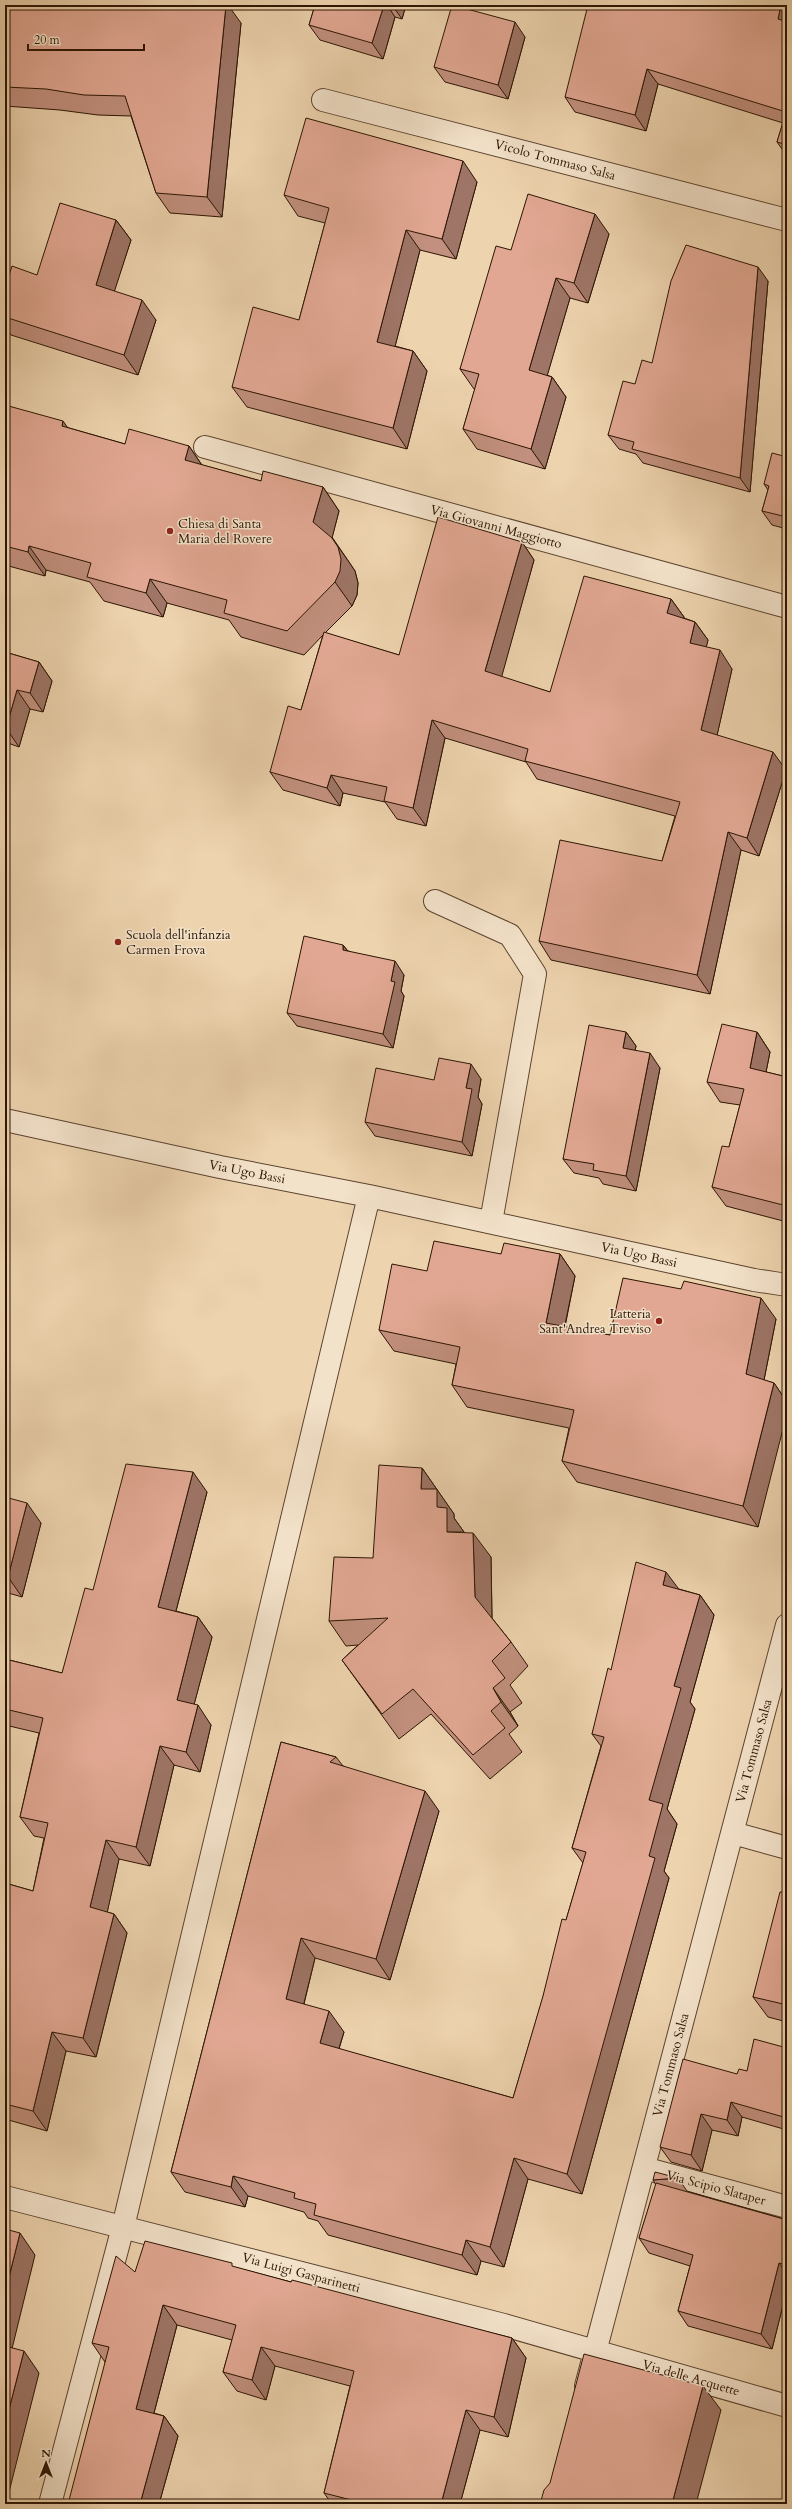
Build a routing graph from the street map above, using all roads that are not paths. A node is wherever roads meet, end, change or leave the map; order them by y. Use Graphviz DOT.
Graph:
graph roads {
  1 [pos="323,100"];
  2 [pos="787,220"];
  3 [pos="206,447"];
  4 [pos="787,607"];
  5 [pos="435,901"];
  6 [pos="5,1120"];
  7 [pos="369,1196"];
  8 [pos="491,1222"];
  9 [pos="787,1285"];
  10 [pos="787,1625"];
  11 [pos="733,1833"];
  12 [pos="787,1848"];
  13 [pos="644,2168"];
  14 [pos="5,2197"];
  15 [pos="787,2207"];
  16 [pos="123,2227"];
  17 [pos="596,2351"];
  18 [pos="582,2404"];
  19 [pos="787,2406"];
  20 [pos="50,2504"];
  1 -- 2 [label="street, Vicolo Tommaso Salsa"];
  3 -- 4 [label="street, Via Giovanni Maggiotto"];
  5 -- 8 [label="street"];
  6 -- 7 [label="street, Via Ugo Bassi"];
  7 -- 8 [label="street, Via Ugo Bassi"];
  7 -- 16 [label="street"];
  8 -- 9 [label="street, Via Ugo Bassi"];
  10 -- 11 [label="street, Via Tommaso Salsa"];
  11 -- 12 [label="street"];
  11 -- 13 [label="street, Via Tommaso Salsa"];
  13 -- 15 [label="street, Via Scipio Slataper"];
  13 -- 17 [label="street, Via Tommaso Salsa"];
  14 -- 16 [label="street, Via Luigi Gasparinetti"];
  16 -- 17 [label="street, Via Luigi Gasparinetti"];
  16 -- 20 [label="street"];
  17 -- 18 [label="street, Via Tommaso Salsa"];
  17 -- 19 [label="street, Via delle Acquette"];
}
